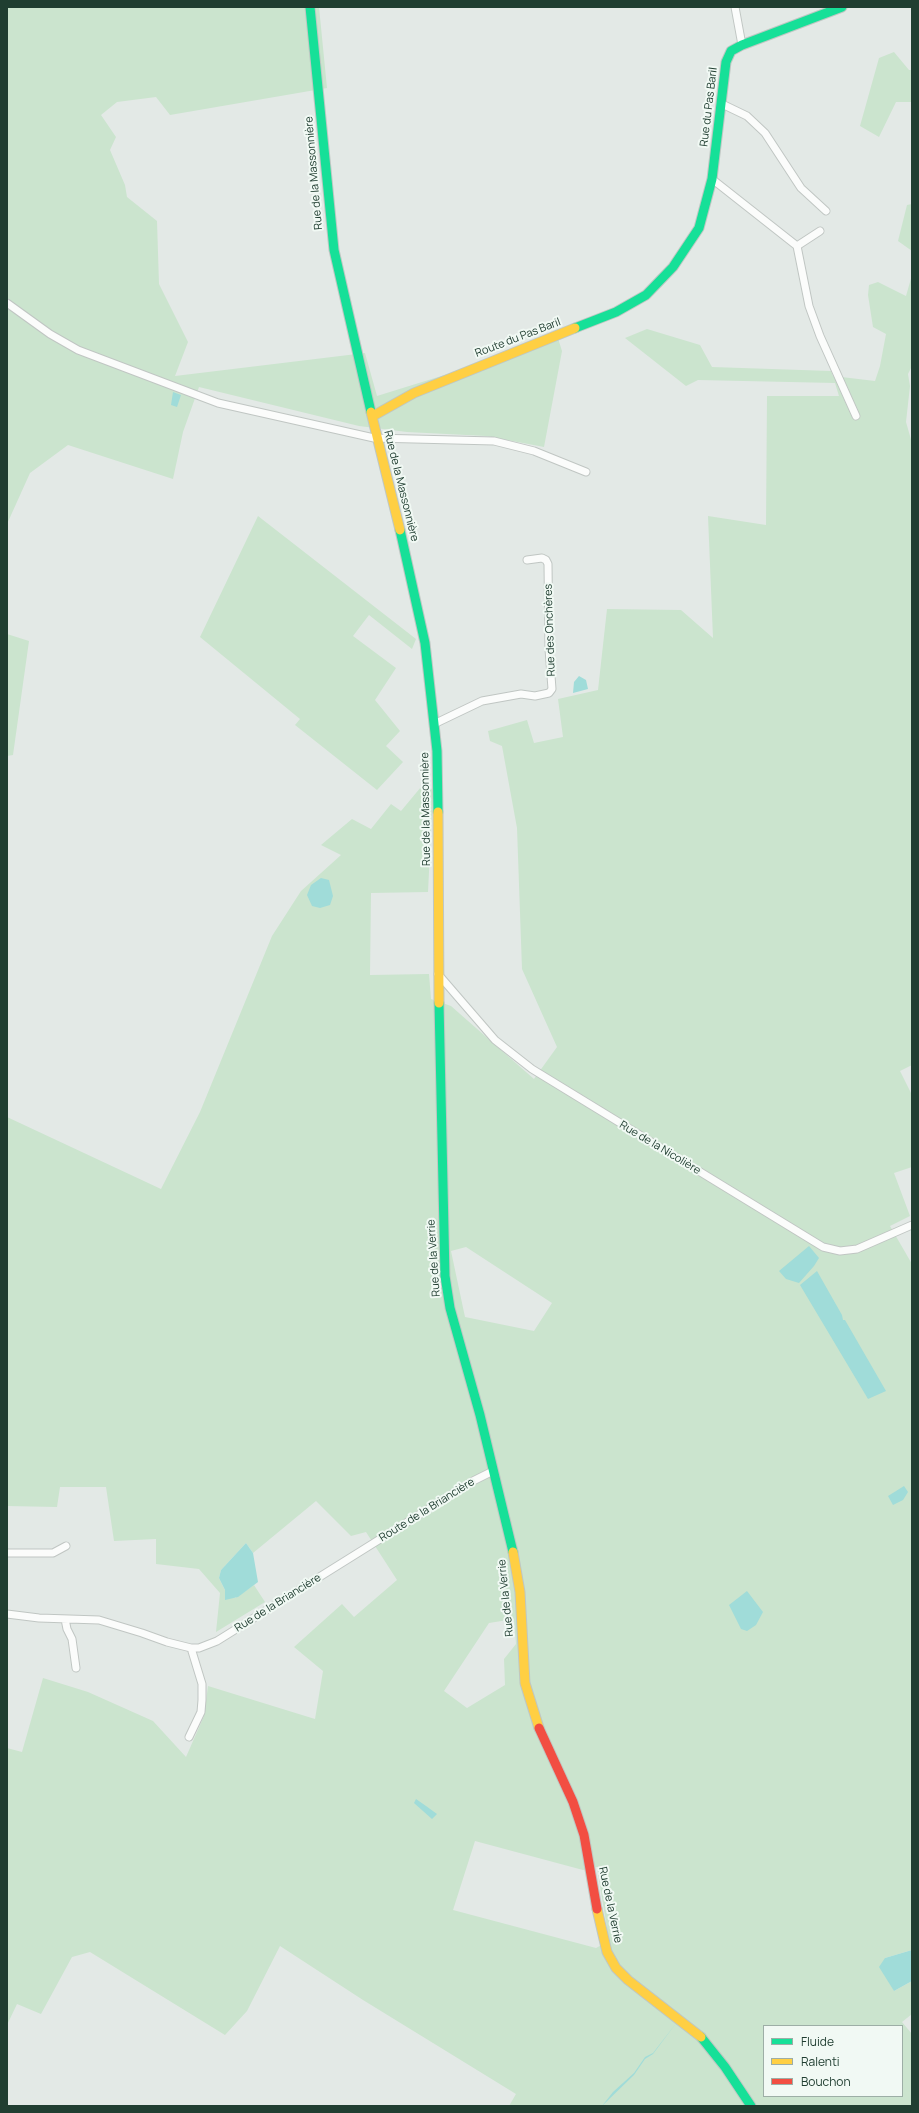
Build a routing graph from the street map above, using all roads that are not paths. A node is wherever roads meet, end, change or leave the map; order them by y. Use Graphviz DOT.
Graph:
graph roads {
  1 [pos="310,7"];
  2 [pos="735,7"];
  3 [pos="842,7"];
  4 [pos="742,45"];
  5 [pos="722,104"];
  6 [pos="712,179"];
  7 [pos="826,211"];
  8 [pos="820,231"];
  9 [pos="797,246"];
  10 [pos="667,274"];
  11 [pos="7,303"];
  12 [pos="373,416"];
  13 [pos="856,416"];
  14 [pos="377,438"];
  15 [pos="586,472"];
  16 [pos="527,560"];
  17 [pos="434,724"];
  18 [pos="438,974"];
  19 [pos="912,1226"];
  20 [pos="492,1471"];
  21 [pos="66,1546"];
  22 [pos="363,1550"];
  23 [pos="7,1553"];
  24 [pos="7,1614"];
  25 [pos="66,1619"];
  26 [pos="191,1648"];
  27 [pos="76,1668"];
  28 [pos="189,1737"];
  29 [pos="751,2106"];
  1 -- 12 [label="street, Rue de la Massonnière"];
  2 -- 4 [label="street"];
  3 -- 4 [label="street, Rue du Pas Baril"];
  4 -- 5 [label="street, Rue du Pas Baril"];
  5 -- 6 [label="street, Rue du Pas Baril"];
  5 -- 7 [label="street"];
  6 -- 9 [label="street"];
  6 -- 10 [label="street, Rue du Pas Baril"];
  8 -- 9 [label="street"];
  9 -- 13 [label="street"];
  10 -- 12 [label="street, Route du Pas Baril"];
  11 -- 14 [label="street"];
  12 -- 14 [label="street, Rue de la Massonnière"];
  14 -- 15 [label="street"];
  14 -- 17 [label="street, Rue de la Massonnière"];
  16 -- 17 [label="street, Rue des Onchères"];
  17 -- 18 [label="street, Rue de la Massonnière"];
  18 -- 19 [label="street, Rue de la Nicolière"];
  18 -- 20 [label="street, Rue de la Verrie"];
  20 -- 22 [label="street, Route de la Briancière"];
  20 -- 29 [label="street, Rue de la Verrie"];
  21 -- 23 [label="street"];
  22 -- 26 [label="street, Rue de la Briancière"];
  24 -- 25 [label="street, Rue de la Briancière"];
  25 -- 26 [label="street, Rue de la Briancière"];
  25 -- 27 [label="street"];
  26 -- 28 [label="street"];
}
